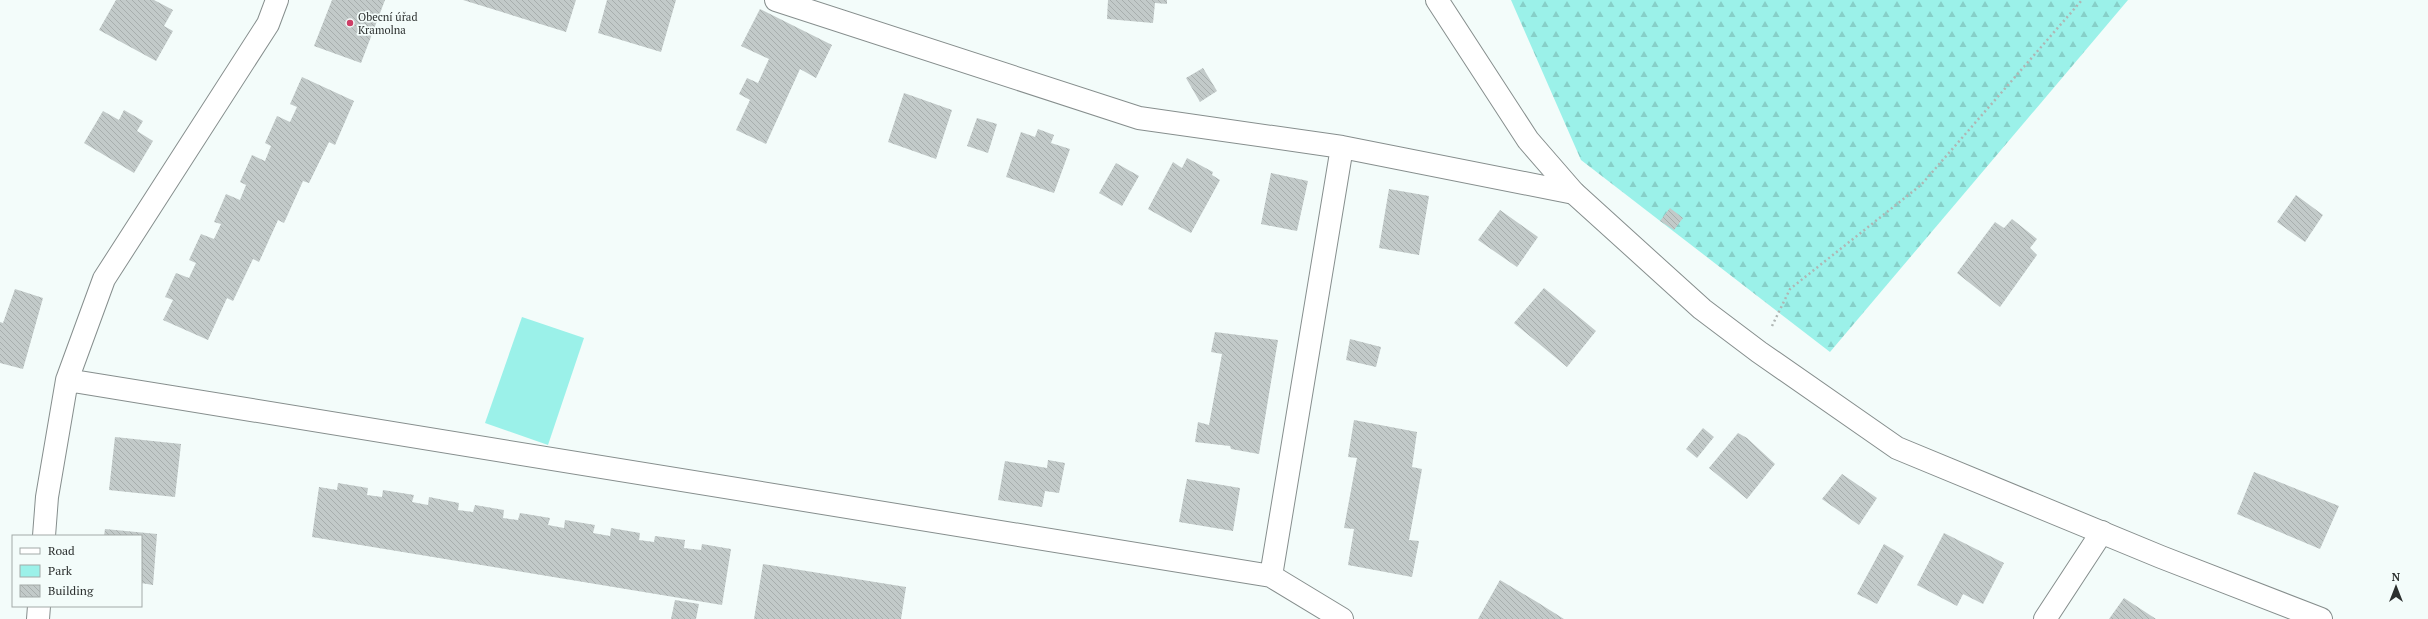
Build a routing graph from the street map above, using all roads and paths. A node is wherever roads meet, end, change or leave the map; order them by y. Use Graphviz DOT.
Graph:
graph roads {
  1 [pos="277,0"];
  2 [pos="776,0"];
  3 [pos="1437,0"];
  4 [pos="2082,0"];
  5 [pos="1342,147"];
  6 [pos="1574,193"];
  7 [pos="1759,352"];
  8 [pos="67,380"];
  9 [pos="2102,532"];
  10 [pos="44,535"];
  11 [pos="1271,576"];
  12 [pos="39,607"];
  13 [pos="38,619"];
  14 [pos="1342,619"];
  15 [pos="2045,619"];
  16 [pos="2321,619"];
  1 -- 8 [label="street"];
  2 -- 5 [label="street"];
  3 -- 6 [label="street"];
  4 -- 7 [label="path"];
  5 -- 6 [label="street"];
  5 -- 11 [label="street"];
  6 -- 7 [label="street"];
  7 -- 9 [label="street"];
  8 -- 10 [label="street"];
  8 -- 11 [label="street"];
  9 -- 15 [label="street"];
  9 -- 16 [label="street"];
  11 -- 14 [label="street"];
  12 -- 13 [label="street"];
}
